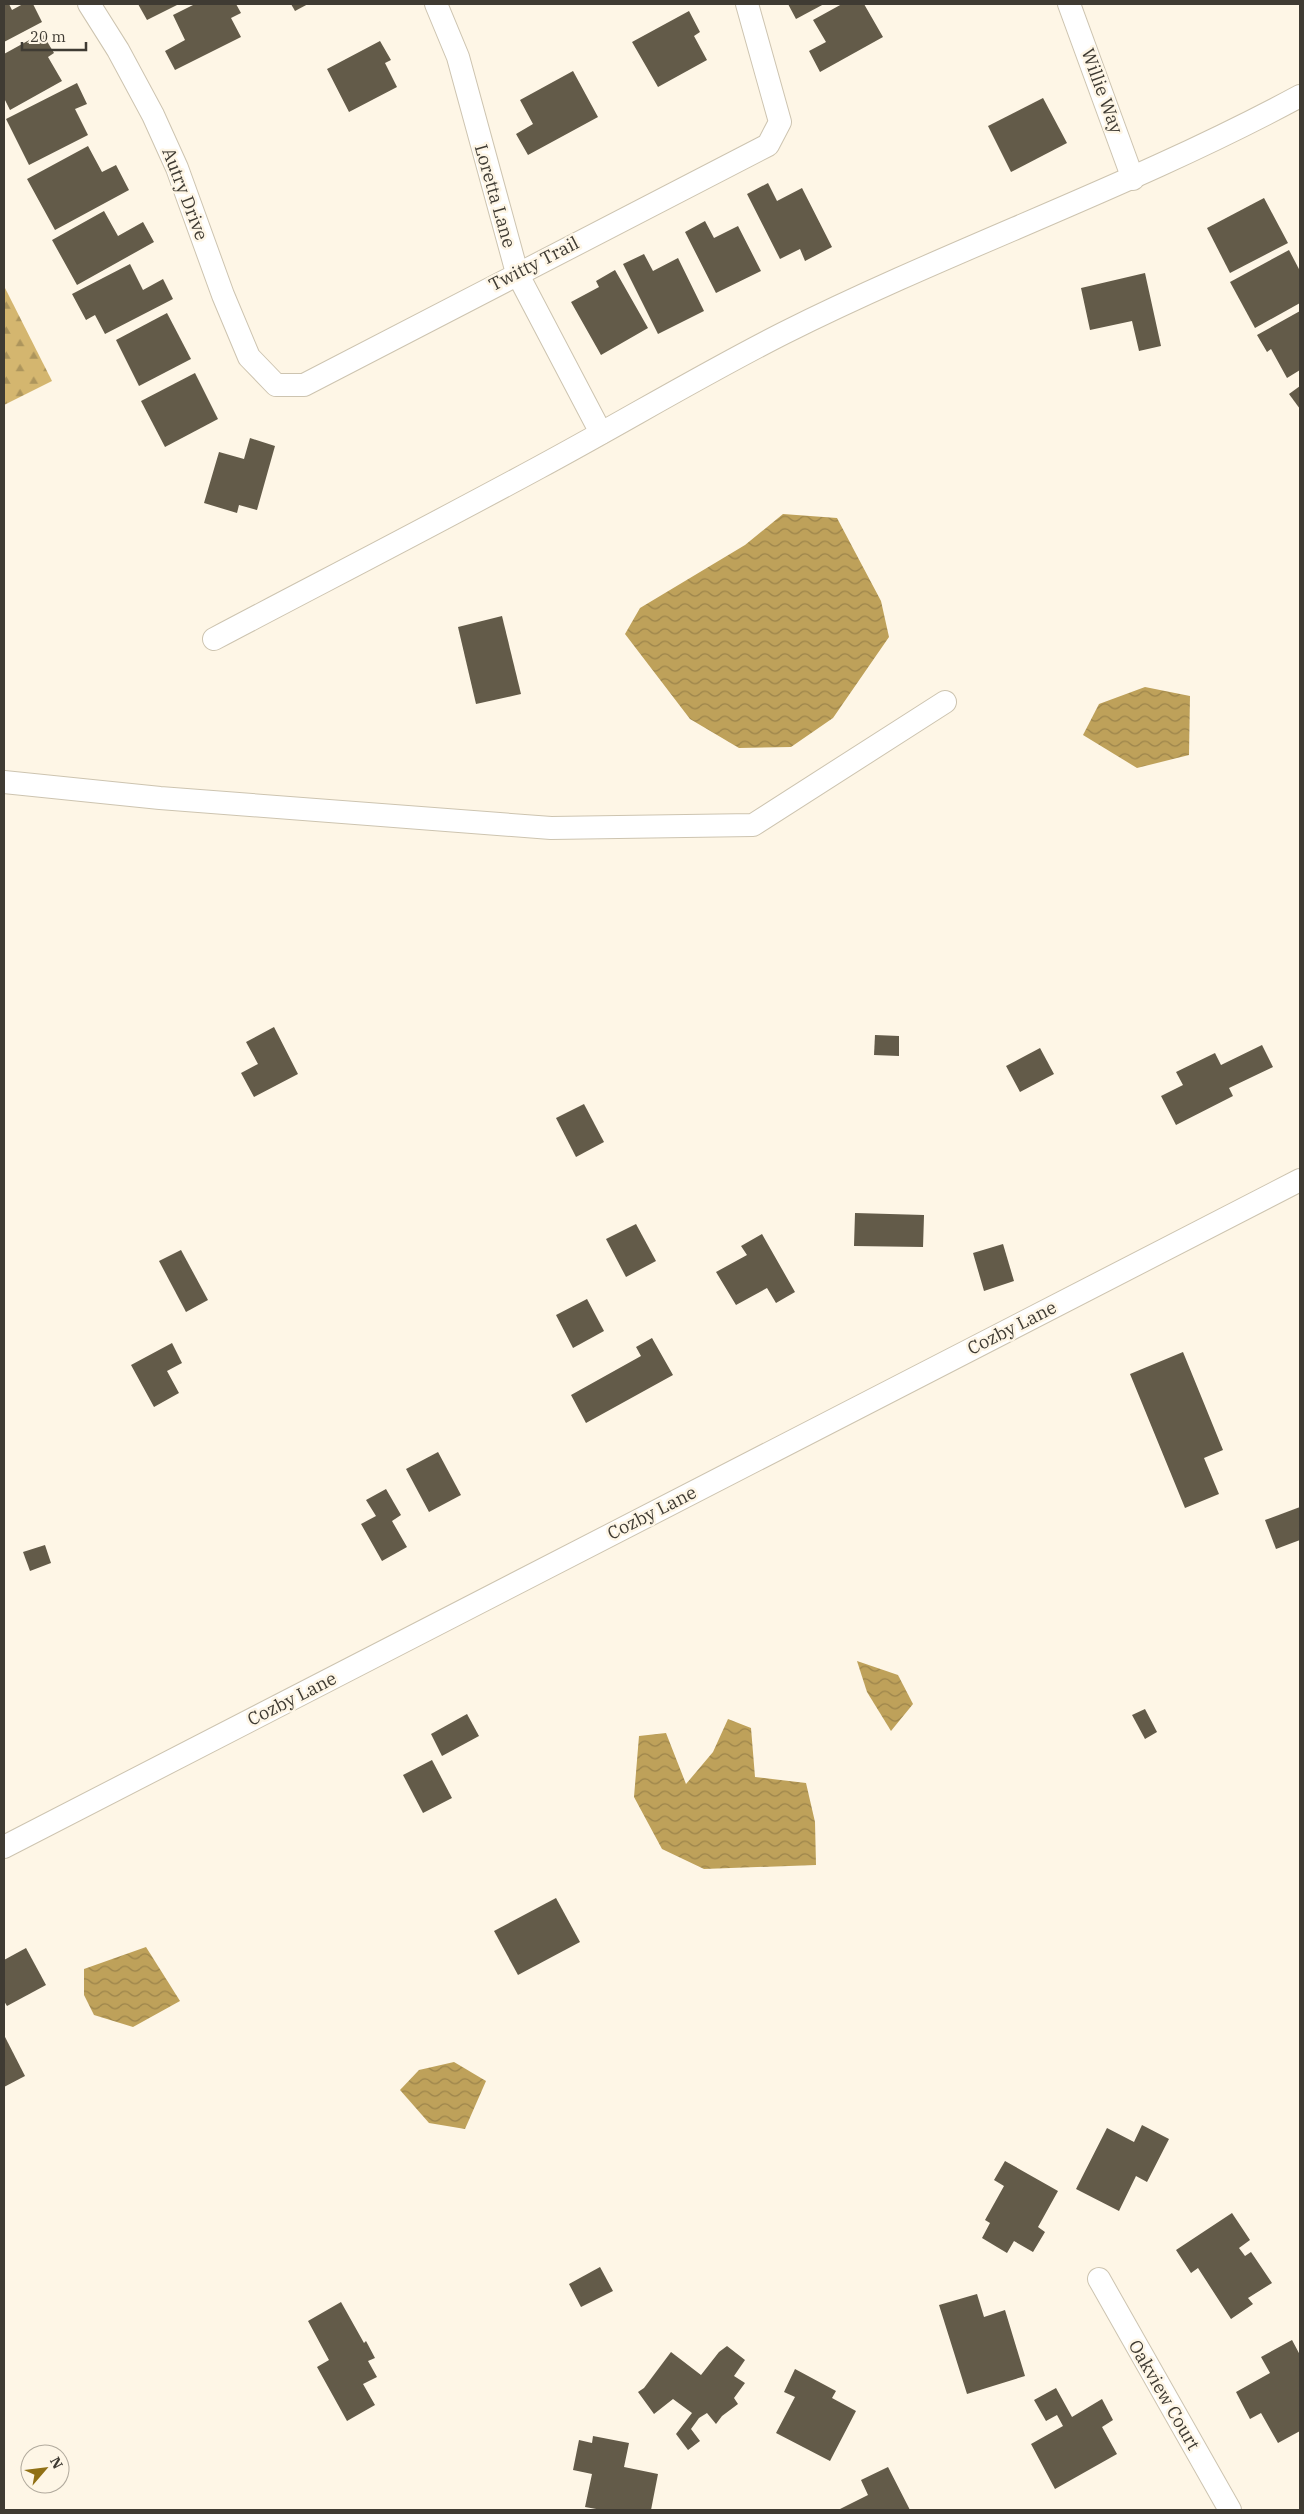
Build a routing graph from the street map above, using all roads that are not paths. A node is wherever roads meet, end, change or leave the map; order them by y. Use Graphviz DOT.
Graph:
graph roads {
  1 [pos="89,4"];
  2 [pos="436,4"];
  3 [pos="747,4"];
  4 [pos="1069,4"];
  5 [pos="1300,96"];
  6 [pos="1133,178"];
  7 [pos="517,273"];
  8 [pos="276,385"];
  9 [pos="601,433"];
  10 [pos="214,639"];
  11 [pos="945,702"];
  12 [pos="4,782"];
  13 [pos="1300,1180"];
  14 [pos="4,1848"];
  15 [pos="1099,2279"];
  16 [pos="1230,2510"];
  1 -- 8 [label="street, Autry Drive"];
  2 -- 7 [label="street, Loretta Lane"];
  3 -- 7 [label="street, Twitty Trail"];
  4 -- 6 [label="street, Willie Way"];
  5 -- 6 [label="street"];
  6 -- 9 [label="street"];
  7 -- 8 [label="street, Twitty Trail"];
  7 -- 9 [label="street, Loretta Lane"];
  9 -- 10 [label="street"];
  11 -- 12 [label="street"];
  13 -- 14 [label="street, Cozby Lane"];
  15 -- 16 [label="street, Oakview Court"];
}
